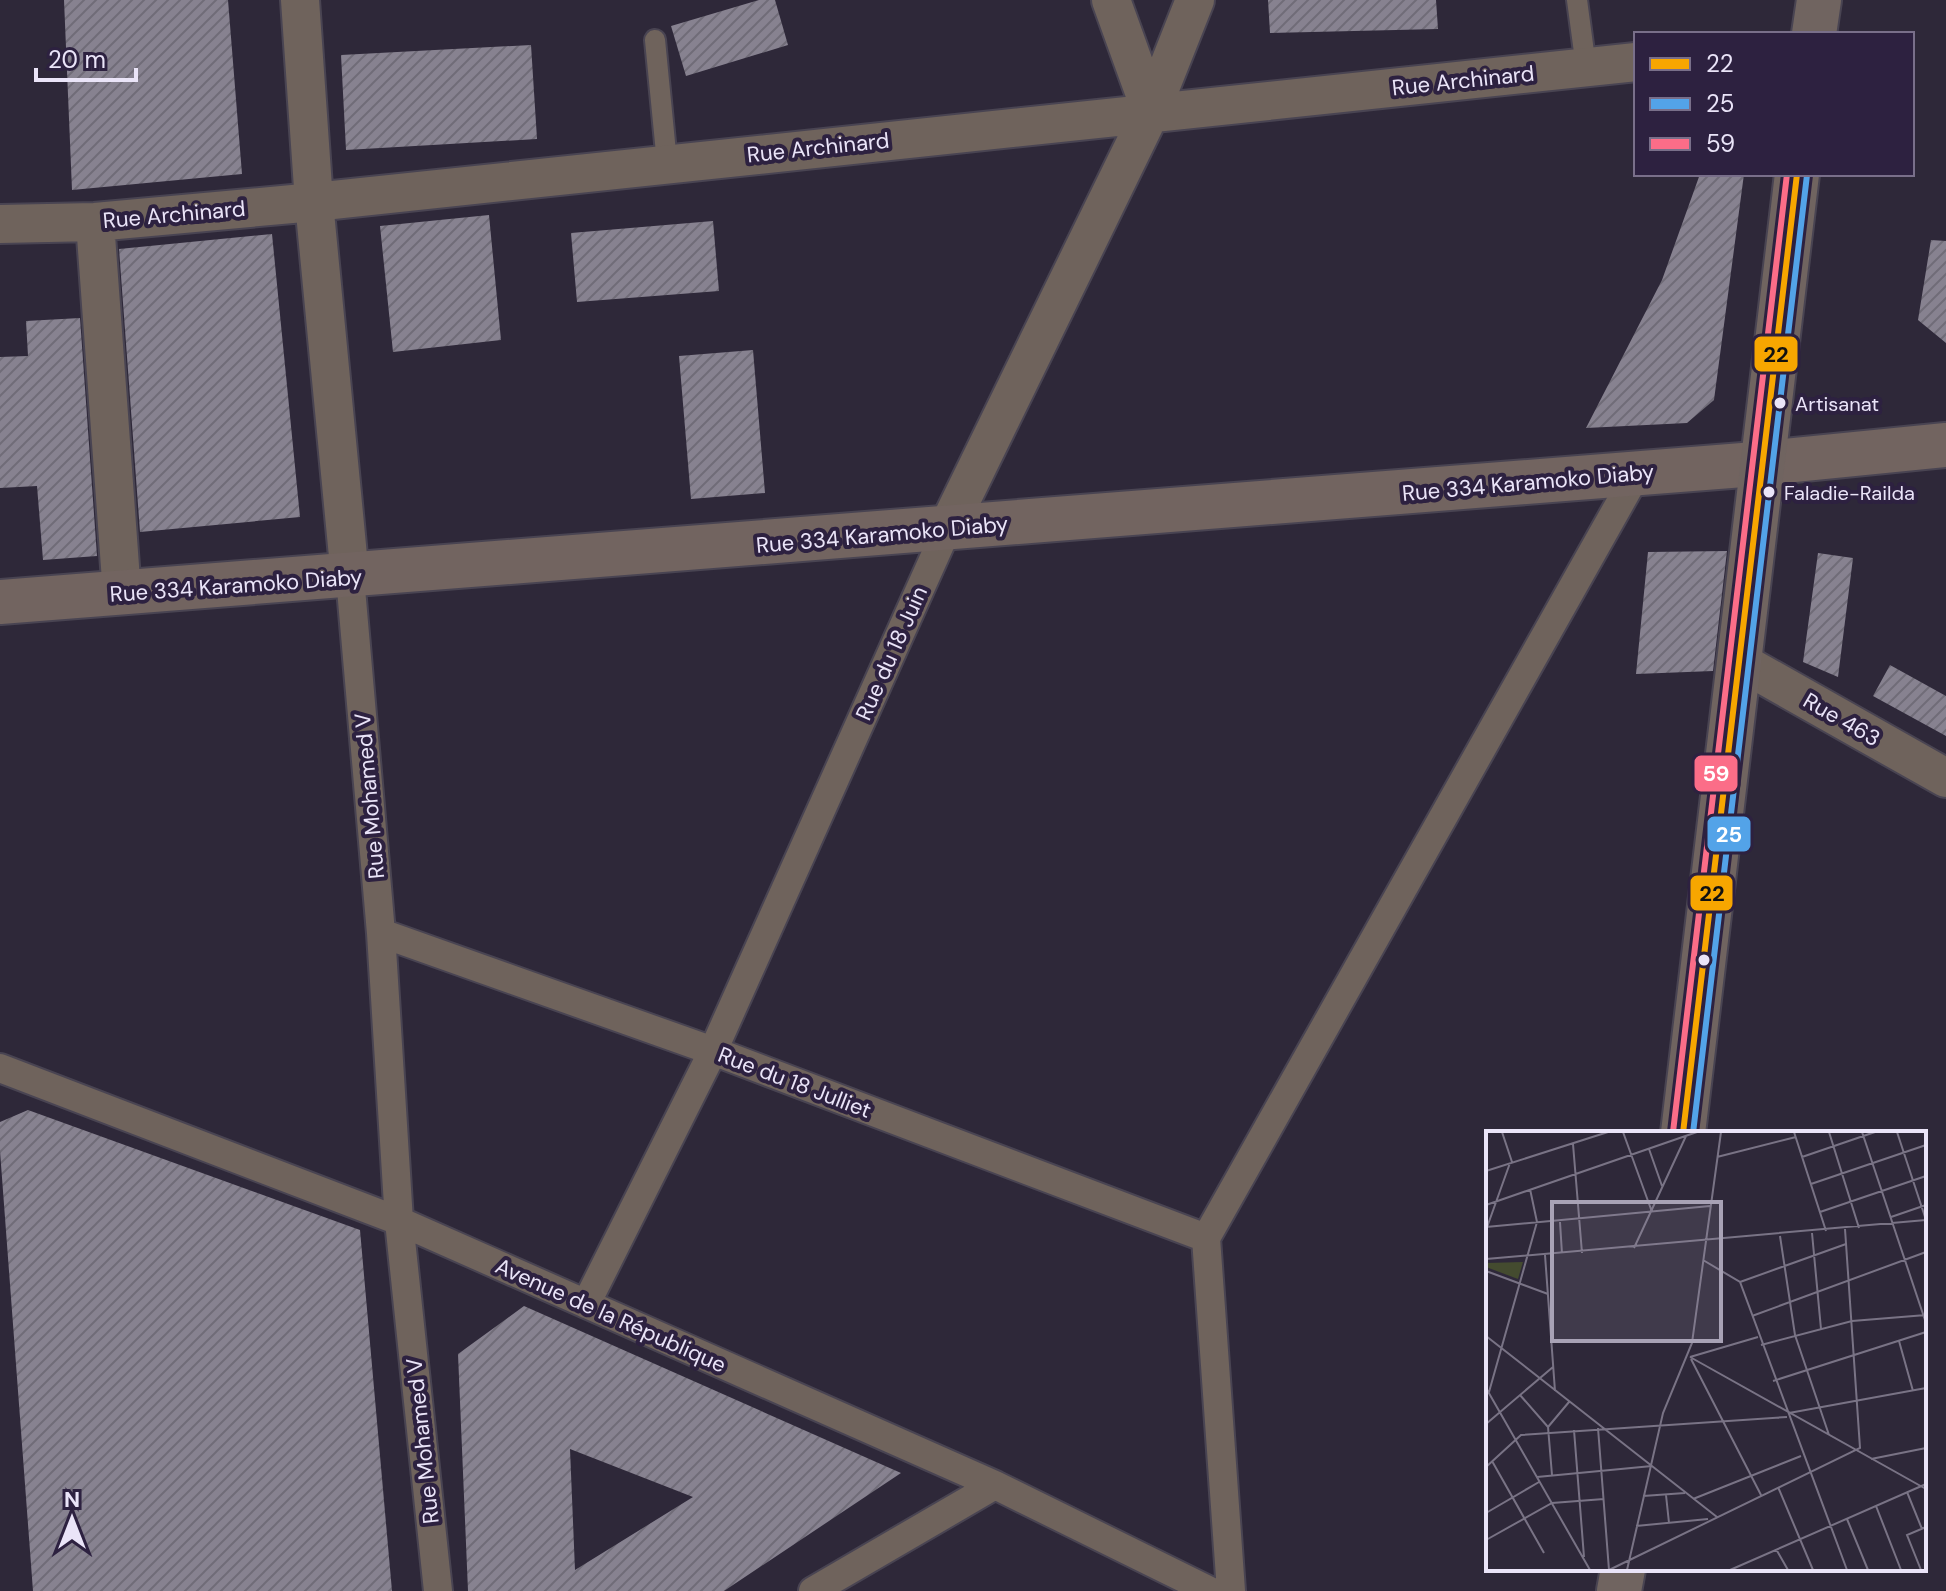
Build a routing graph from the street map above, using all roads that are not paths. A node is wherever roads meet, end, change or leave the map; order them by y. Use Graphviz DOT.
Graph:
graph roads {
  1 [pos="300,0"];
  2 [pos="1111,0"];
  3 [pos="1195,0"];
  4 [pos="1577,0"];
  5 [pos="1819,0"];
  6 [pos="1814,32"];
  7 [pos="655,40"];
  8 [pos="1634,62"];
  9 [pos="1586,67"];
  10 [pos="1151,111"];
  11 [pos="667,163"];
  12 [pos="1797,176"];
  13 [pos="314,202"];
  14 [pos="95,222"];
  15 [pos="0,224"];
  16 [pos="1946,445"];
  17 [pos="1764,462"];
  18 [pos="1637,473"];
  19 [pos="947,529"];
  20 [pos="350,577"];
  21 [pos="122,594"];
  22 [pos="0,602"];
  23 [pos="1737,660"];
  24 [pos="1946,778"];
  25 [pos="381,933"];
  26 [pos="713,1051"];
  27 [pos="0,1068"];
  28 [pos="1683,1131"];
  29 [pos="399,1221"];
  30 [pos="1206,1238"];
  31 [pos="586,1304"];
  32 [pos="995,1485"];
  33 [pos="1623,1571"];
  34 [pos="438,1591"];
  35 [pos="813,1591"];
  36 [pos="1210,1591"];
  37 [pos="1231,1591"];
  38 [pos="1619,1591"];
  1 -- 13 [label="street, Rue Mohamed V"];
  2 -- 10 [label="street"];
  3 -- 10 [label="street, Rue du 18 Juin"];
  4 -- 9 [label="lane"];
  5 -- 6 [label="main road"];
  7 -- 11 [label="lane"];
  8 -- 9 [label="street, Rue Archinard"];
  9 -- 10 [label="street, Rue Archinard"];
  10 -- 11 [label="street, Rue Archinard"];
  10 -- 19 [label="street, Rue du 18 Juin"];
  11 -- 13 [label="street, Rue Archinard"];
  12 -- 17 [label="main road"];
  13 -- 14 [label="street, Rue Archinard"];
  13 -- 20 [label="street, Rue Mohamed V"];
  14 -- 15 [label="street, Rue Archinard"];
  14 -- 21 [label="street"];
  16 -- 17 [label="main road, Rue 334 Karamoko Diaby"];
  17 -- 18 [label="main road, Rue 334 Karamoko Diaby"];
  17 -- 23 [label="main road"];
  18 -- 19 [label="main road, Rue 334 Karamoko Diaby"];
  18 -- 30 [label="street"];
  19 -- 20 [label="main road, Rue 334 Karamoko Diaby"];
  19 -- 26 [label="street, Rue du 18 Juin"];
  20 -- 21 [label="main road, Rue 334 Karamoko Diaby"];
  20 -- 25 [label="street, Rue Mohamed V"];
  21 -- 22 [label="main road, Rue 334 Karamoko Diaby"];
  23 -- 24 [label="street, Rue 463"];
  23 -- 28 [label="main road"];
  25 -- 26 [label="street, Rue du 18 Julliet"];
  25 -- 29 [label="street, Rue Mohamed V"];
  26 -- 30 [label="street, Rue du 18 Julliet"];
  26 -- 31 [label="street, Rue du 18 Juin"];
  27 -- 29 [label="street, Avenue de la République"];
  29 -- 31 [label="street, Avenue de la République"];
  29 -- 34 [label="street, Rue Mohamed V"];
  30 -- 37 [label="street"];
  31 -- 32 [label="street, Avenue de la République"];
  32 -- 35 [label="street"];
  32 -- 36 [label="street, Avenue de la République"];
  33 -- 38 [label="main road"];
}
